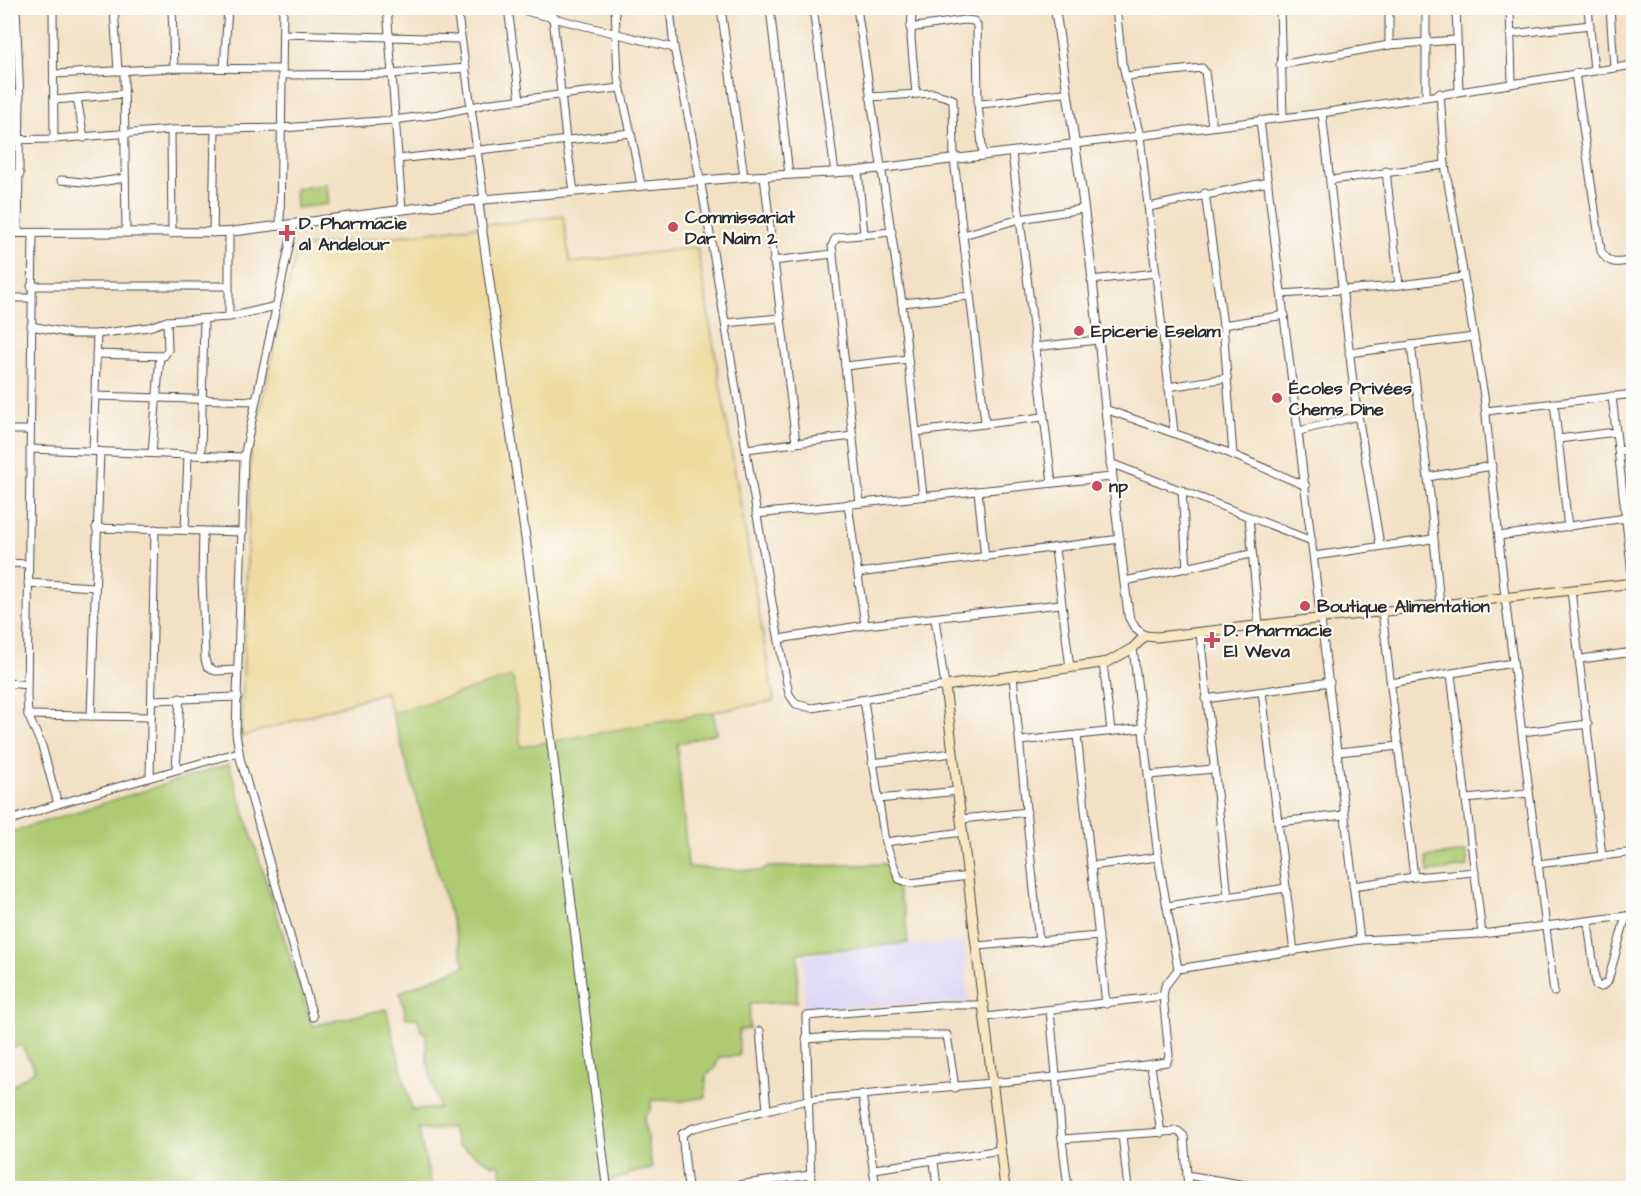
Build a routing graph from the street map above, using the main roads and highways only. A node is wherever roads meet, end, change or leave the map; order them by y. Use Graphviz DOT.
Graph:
graph roads {
  1 [pos="1633,583"];
  2 [pos="1005,1188"];
  1 -- 2 [label="main road"];
}
